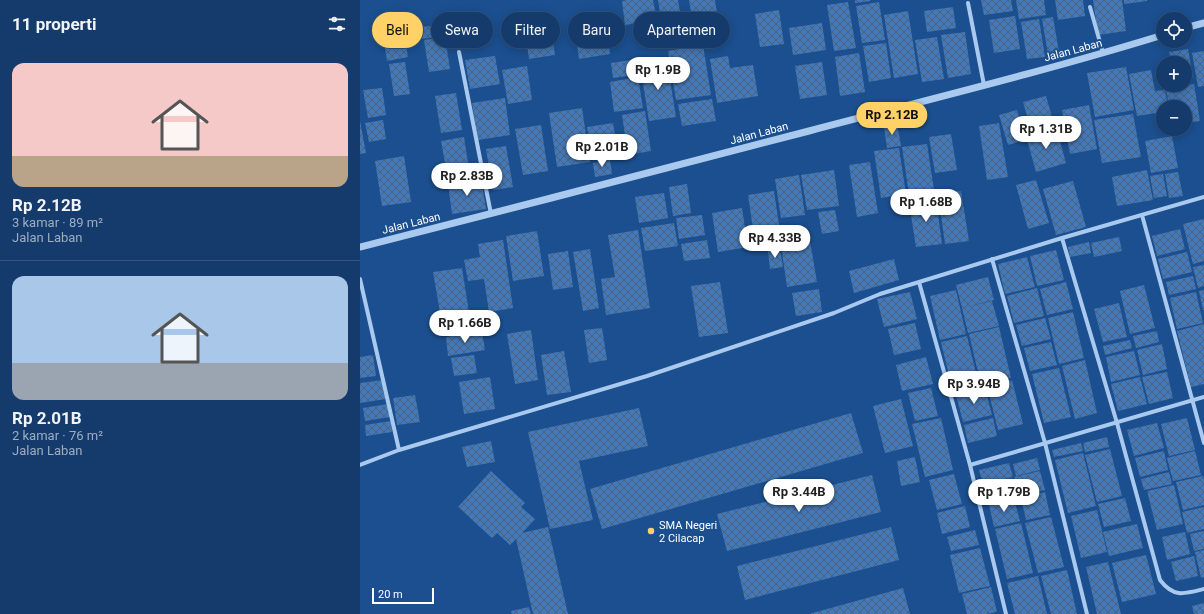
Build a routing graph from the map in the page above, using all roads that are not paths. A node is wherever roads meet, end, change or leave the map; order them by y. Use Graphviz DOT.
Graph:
graph roads {
  1 [pos="968,3"];
  2 [pos="1090,7"];
  3 [pos="1204,22"];
  4 [pos="1192,26"];
  5 [pos="1156,37"];
  6 [pos="459,52"];
  7 [pos="1103,53"];
  8 [pos="984,85"];
  9 [pos="1204,197"];
  10 [pos="491,214"];
  11 [pos="1142,215"];
  12 [pos="1062,238"];
  13 [pos="360,247"];
  14 [pos="992,259"];
  15 [pos="360,279"];
  16 [pos="919,282"];
  17 [pos="1204,397"];
  18 [pos="1193,400"];
  19 [pos="1117,423"];
  20 [pos="1045,443"];
  21 [pos="1204,444"];
  22 [pos="399,450"];
  23 [pos="360,465"];
  24 [pos="970,465"];
  25 [pos="1204,589"];
  26 [pos="1006,614"];
  27 [pos="1087,614"];
  1 -- 8 [label="street"];
  2 -- 7 [label="street"];
  3 -- 4 [label="street"];
  5 -- 7 [label="street, Jalan Laban"];
  6 -- 10 [label="street"];
  7 -- 8 [label="street, Jalan Laban"];
  8 -- 10 [label="street, Jalan Laban"];
  9 -- 11 [label="street"];
  10 -- 13 [label="street, Jalan Laban"];
  11 -- 12 [label="street"];
  11 -- 18 [label="street"];
  12 -- 14 [label="street"];
  12 -- 19 [label="street"];
  14 -- 16 [label="street"];
  14 -- 20 [label="street"];
  15 -- 22 [label="street"];
  16 -- 22 [label="street"];
  16 -- 24 [label="street"];
  17 -- 18 [label="street"];
  18 -- 19 [label="street"];
  18 -- 21 [label="street"];
  19 -- 20 [label="street"];
  19 -- 25 [label="street"];
  20 -- 24 [label="street"];
  20 -- 27 [label="street"];
  22 -- 23 [label="street"];
  24 -- 26 [label="street"];
}
